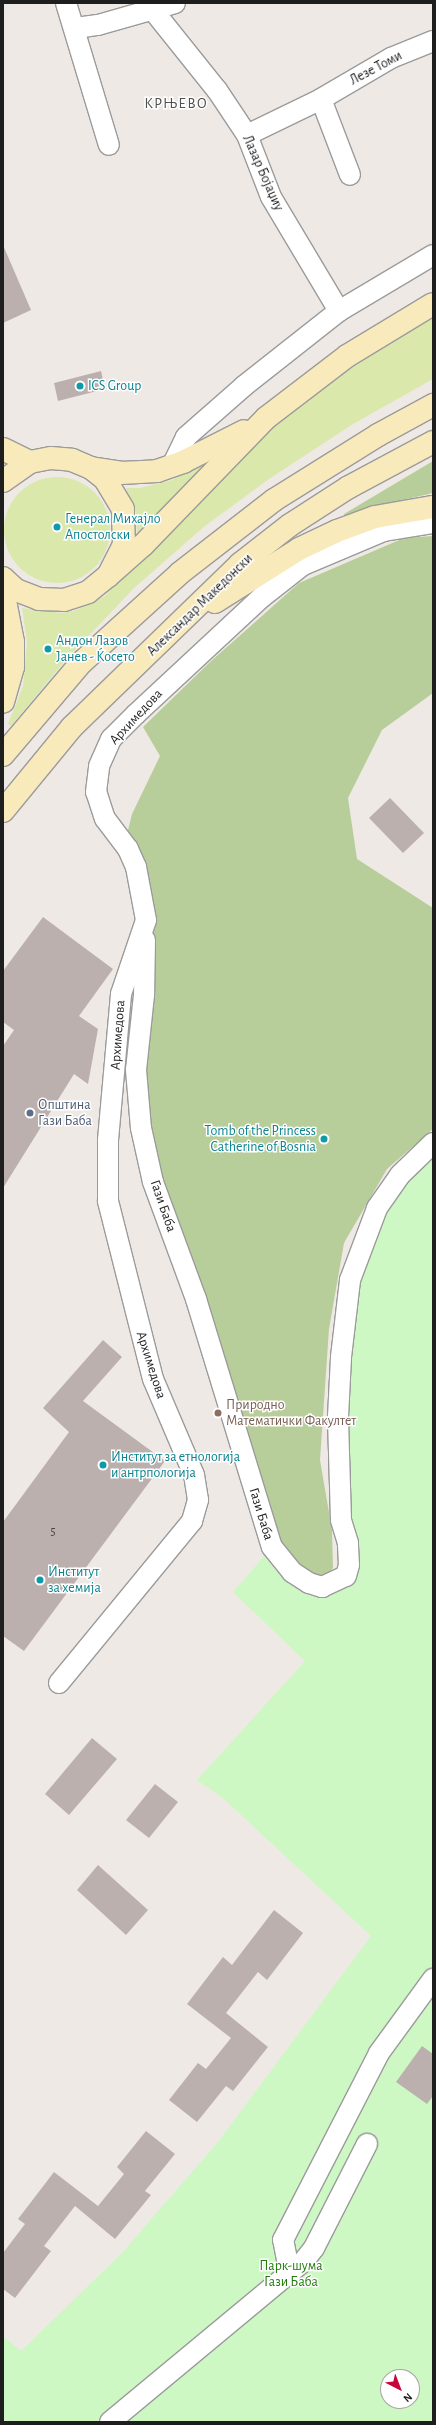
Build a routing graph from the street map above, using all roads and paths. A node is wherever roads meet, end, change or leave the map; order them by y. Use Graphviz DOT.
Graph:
graph roads {
  1 [pos="66,3"];
  2 [pos="175,3"];
  3 [pos="152,9"];
  4 [pos="76,28"];
  5 [pos="433,41"];
  6 [pos="321,99"];
  7 [pos="247,135"];
  8 [pos="109,145"];
  9 [pos="350,175"];
  10 [pos="433,254"];
  11 [pos="433,304"];
  12 [pos="433,310"];
  13 [pos="339,311"];
  14 [pos="408,319"];
  15 [pos="433,405"];
  16 [pos="266,418"];
  17 [pos="433,442"];
  18 [pos="3,449"];
  19 [pos="30,462"];
  20 [pos="172,466"];
  21 [pos="91,468"];
  22 [pos="3,481"];
  23 [pos="433,507"];
  24 [pos="433,523"];
  25 [pos="108,576"];
  26 [pos="3,578"];
  27 [pos="3,590"];
  28 [pos="178,627"];
  29 [pos="3,702"];
  30 [pos="3,755"];
  31 [pos="3,811"];
  32 [pos="146,920"];
  33 [pos="433,1143"];
  34 [pos="59,1684"];
  35 [pos="433,1979"];
  36 [pos="367,2144"];
  37 [pos="290,2275"];
  38 [pos="110,2422"];
  1 -- 4 [label="street"];
  2 -- 3 [label="street"];
  3 -- 4 [label="street"];
  3 -- 7 [label="street, Лазар Бојаџиу"];
  4 -- 8 [label="street"];
  5 -- 6 [label="street, Лезе Томи"];
  6 -- 7 [label="street, Лезе Томи"];
  6 -- 9 [label="street"];
  7 -- 13 [label="street, Лазар Бојаџиу"];
  10 -- 13 [label="street"];
  11 -- 14 [label="street"];
  12 -- 14 [label="street"];
  13 -- 20 [label="street"];
  14 -- 16 [label="street"];
  15 -- 30 [label="street"];
  16 -- 20 [label="street"];
  16 -- 25 [label="street"];
  17 -- 28 [label="street, Александар Македонски"];
  18 -- 19 [label="street"];
  19 -- 21 [label="street"];
  19 -- 22 [label="street"];
  20 -- 21 [label="street"];
  21 -- 25 [label="street"];
  23 -- 28 [label="street"];
  24 -- 32 [label="street, Архимедова"];
  25 -- 26 [label="street"];
  27 -- 29 [label="street"];
  28 -- 31 [label="street, Александар Македонски"];
  32 -- 33 [label="street, Гази Баба"];
  32 -- 34 [label="street, Архимедова"];
  35 -- 37 [label="street"];
  36 -- 37 [label="street"];
  37 -- 38 [label="street"];
}
